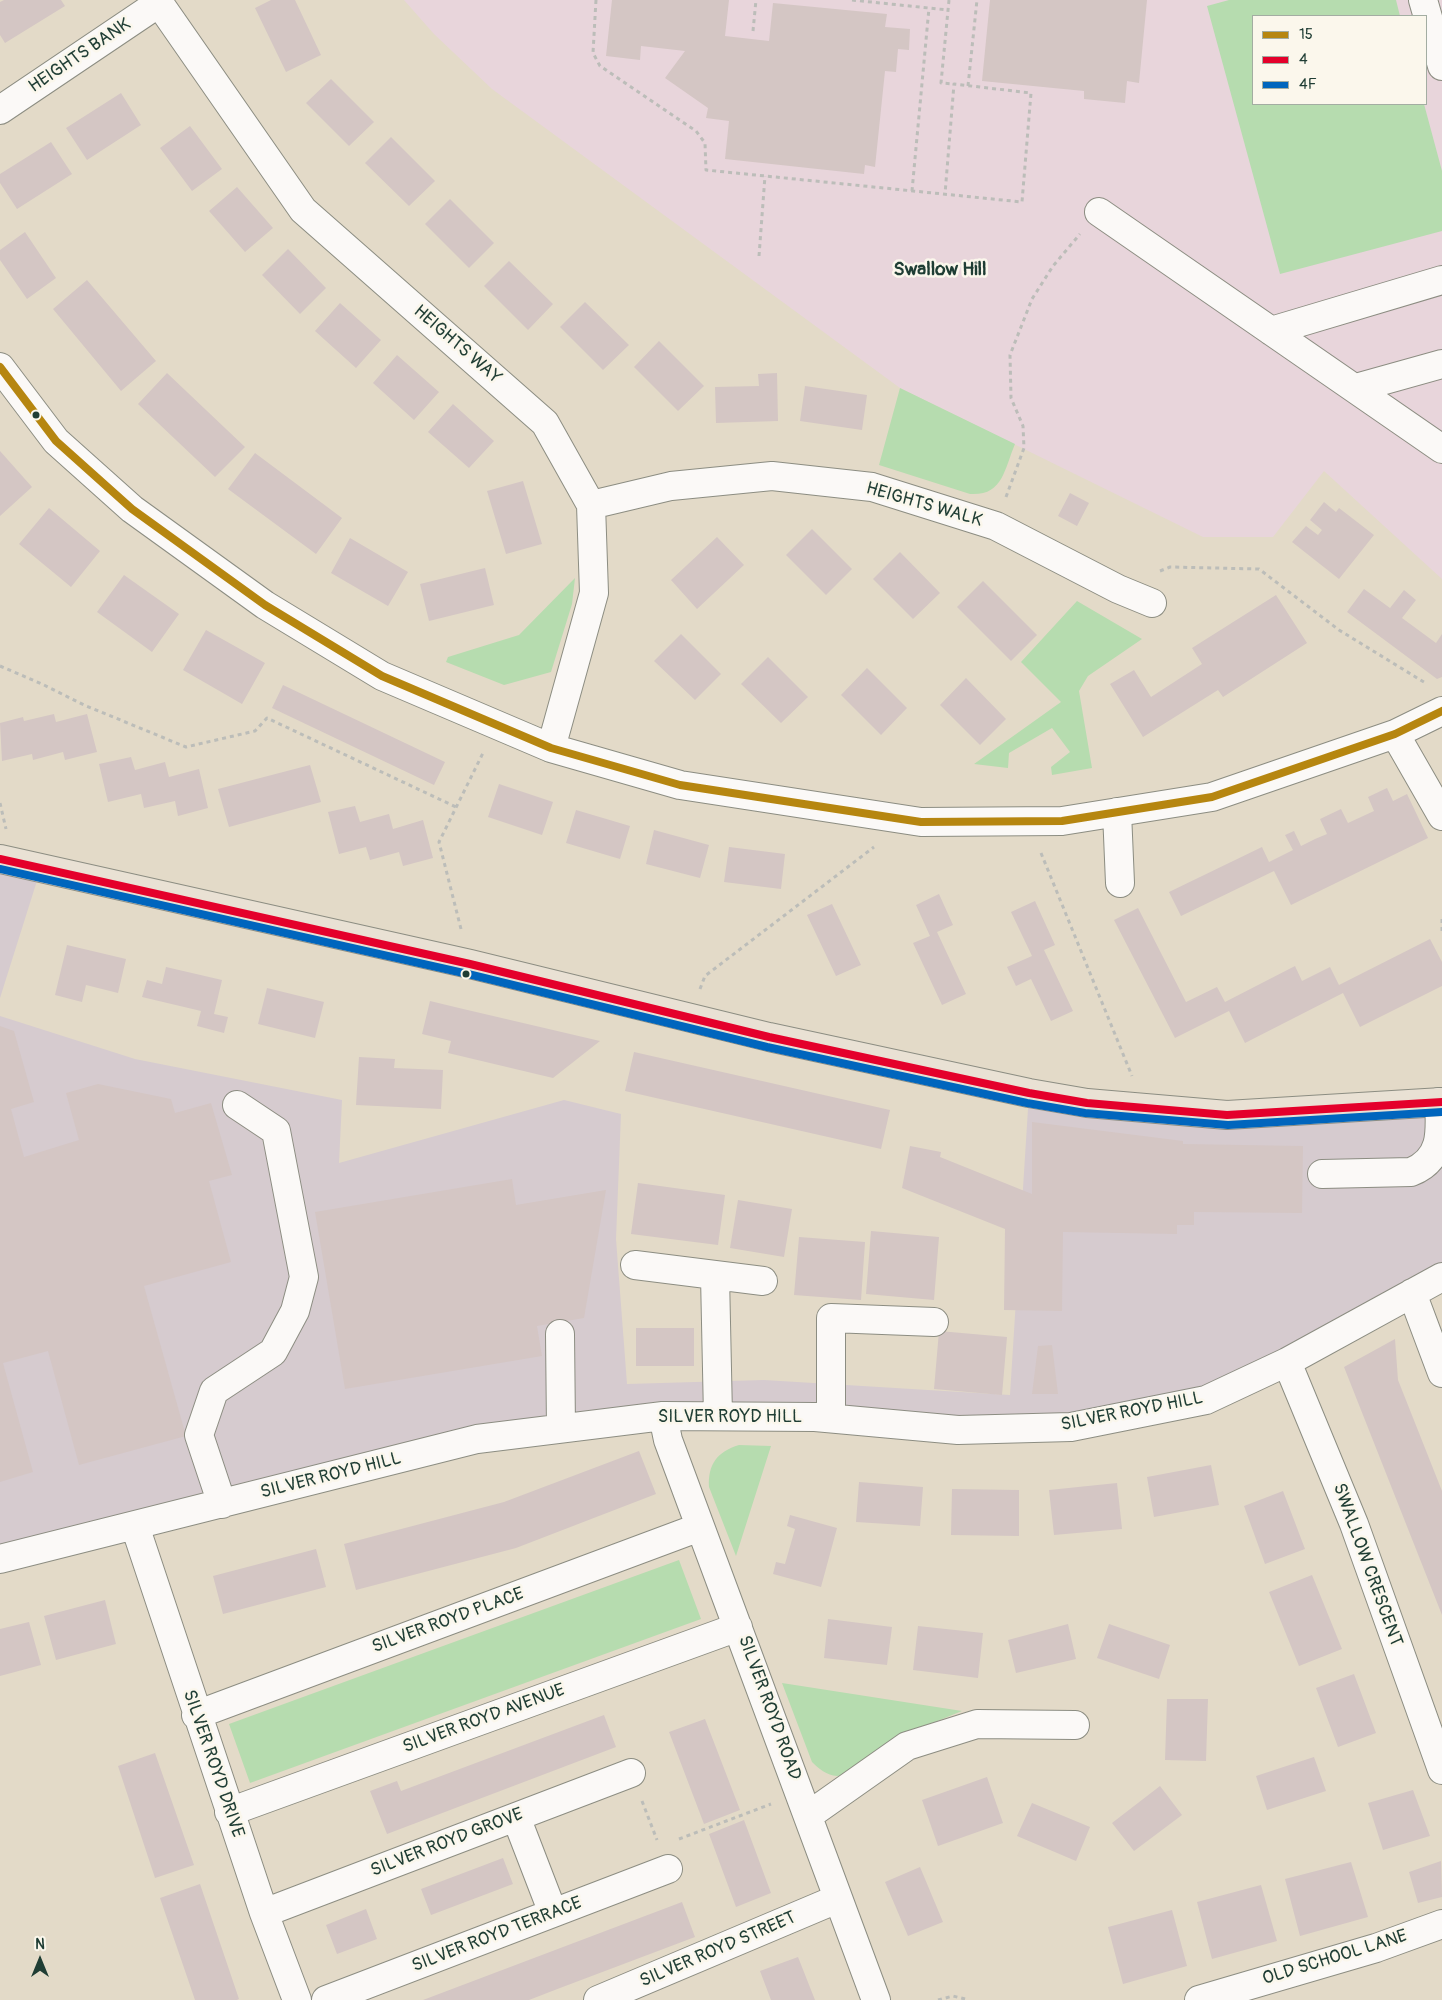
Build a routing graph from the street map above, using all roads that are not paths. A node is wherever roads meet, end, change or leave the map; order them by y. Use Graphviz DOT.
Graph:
graph roads {
  1 [pos="1423,0"];
  2 [pos="158,1"];
  3 [pos="1442,66"];
  4 [pos="0,110"];
  5 [pos="1099,212"];
  6 [pos="1442,280"];
  7 [pos="1271,331"];
  8 [pos="1442,364"];
  9 [pos="0,367"];
  10 [pos="1356,388"];
  11 [pos="1442,449"];
  12 [pos="591,505"];
  13 [pos="1152,604"];
  14 [pos="1438,700"];
  15 [pos="1395,734"];
  16 [pos="551,748"];
  17 [pos="1117,812"];
  18 [pos="1442,816"];
  19 [pos="0,859"];
  20 [pos="1120,883"];
  21 [pos="1440,1102"];
  22 [pos="237,1105"];
  23 [pos="1322,1174"];
  24 [pos="635,1265"];
  25 [pos="715,1276"];
  26 [pos="1442,1277"];
  27 [pos="763,1281"];
  28 [pos="1412,1293"];
  29 [pos="934,1322"];
  30 [pos="560,1334"];
  31 [pos="1287,1362"];
  32 [pos="1442,1372"];
  33 [pos="663,1416"];
  34 [pos="718,1416"];
  35 [pos="831,1418"];
  36 [pos="561,1428"];
  37 [pos="222,1504"];
  38 [pos="135,1526"];
  39 [pos="700,1527"];
  40 [pos="0,1559"];
  41 [pos="738,1627"];
  42 [pos="196,1715"];
  43 [pos="1075,1725"];
  44 [pos="1442,1770"];
  45 [pos="631,1773"];
  46 [pos="804,1804"];
  47 [pos="229,1812"];
  48 [pos="516,1817"];
  49 [pos="664,1858"];
  50 [pos="837,1899"];
  51 [pos="264,1913"];
  52 [pos="553,1913"];
  53 [pos="1442,1924"];
  54 [pos="652,1990"];
  55 [pos="297,2000"];
  56 [pos="326,2000"];
  57 [pos="598,2000"];
  58 [pos="876,2000"];
  59 [pos="1199,2000"];
  1 -- 3 [label="street"];
  2 -- 4 [label="street, HEIGHTS BANK"];
  2 -- 12 [label="street, HEIGHTS WAY"];
  5 -- 7 [label="street"];
  6 -- 7 [label="street"];
  7 -- 10 [label="street"];
  8 -- 10 [label="street"];
  9 -- 16 [label="street"];
  10 -- 11 [label="street"];
  12 -- 13 [label="street, HEIGHTS WALK"];
  12 -- 16 [label="street, HEIGHTS WAY"];
  14 -- 15 [label="street"];
  15 -- 17 [label="street"];
  15 -- 18 [label="street"];
  16 -- 17 [label="street"];
  17 -- 20 [label="street"];
  19 -- 21 [label="main road"];
  21 -- 23 [label="street"];
  22 -- 37 [label="street"];
  24 -- 25 [label="street"];
  25 -- 27 [label="street"];
  25 -- 34 [label="street"];
  26 -- 28 [label="street, SILVER ROYD HILL"];
  28 -- 31 [label="street, SILVER ROYD HILL"];
  28 -- 32 [label="street"];
  29 -- 35 [label="street"];
  30 -- 36 [label="street"];
  31 -- 35 [label="street, SILVER ROYD HILL"];
  31 -- 44 [label="street, SWALLOW CRESCENT"];
  33 -- 34 [label="street, SILVER ROYD HILL"];
  33 -- 36 [label="street, SILVER ROYD HILL"];
  33 -- 39 [label="street, SILVER ROYD ROAD"];
  34 -- 35 [label="street, SILVER ROYD HILL"];
  36 -- 37 [label="street, SILVER ROYD HILL"];
  37 -- 38 [label="street, SILVER ROYD HILL"];
  38 -- 40 [label="street, SILVER ROYD HILL"];
  38 -- 42 [label="street, SILVER ROYD DRIVE"];
  39 -- 41 [label="street, SILVER ROYD ROAD"];
  39 -- 42 [label="street, SILVER ROYD PLACE"];
  41 -- 46 [label="street, SILVER ROYD ROAD"];
  41 -- 47 [label="street, SILVER ROYD AVENUE"];
  42 -- 47 [label="street, SILVER ROYD DRIVE"];
  43 -- 46 [label="street"];
  45 -- 48 [label="street, SILVER ROYD GROVE"];
  46 -- 50 [label="street, SILVER ROYD ROAD"];
  47 -- 51 [label="street, SILVER ROYD DRIVE"];
  48 -- 51 [label="street, SILVER ROYD GROVE"];
  48 -- 52 [label="street"];
  49 -- 52 [label="street, SILVER ROYD TERRACE"];
  50 -- 54 [label="street, SILVER ROYD STREET"];
  50 -- 58 [label="street, SILVER ROYD ROAD"];
  51 -- 55 [label="street, SILVER ROYD DRIVE"];
  52 -- 56 [label="street, SILVER ROYD TERRACE"];
  53 -- 59 [label="street, OLD SCHOOL LANE"];
  54 -- 57 [label="street, SILVER ROYD STREET"];
}
